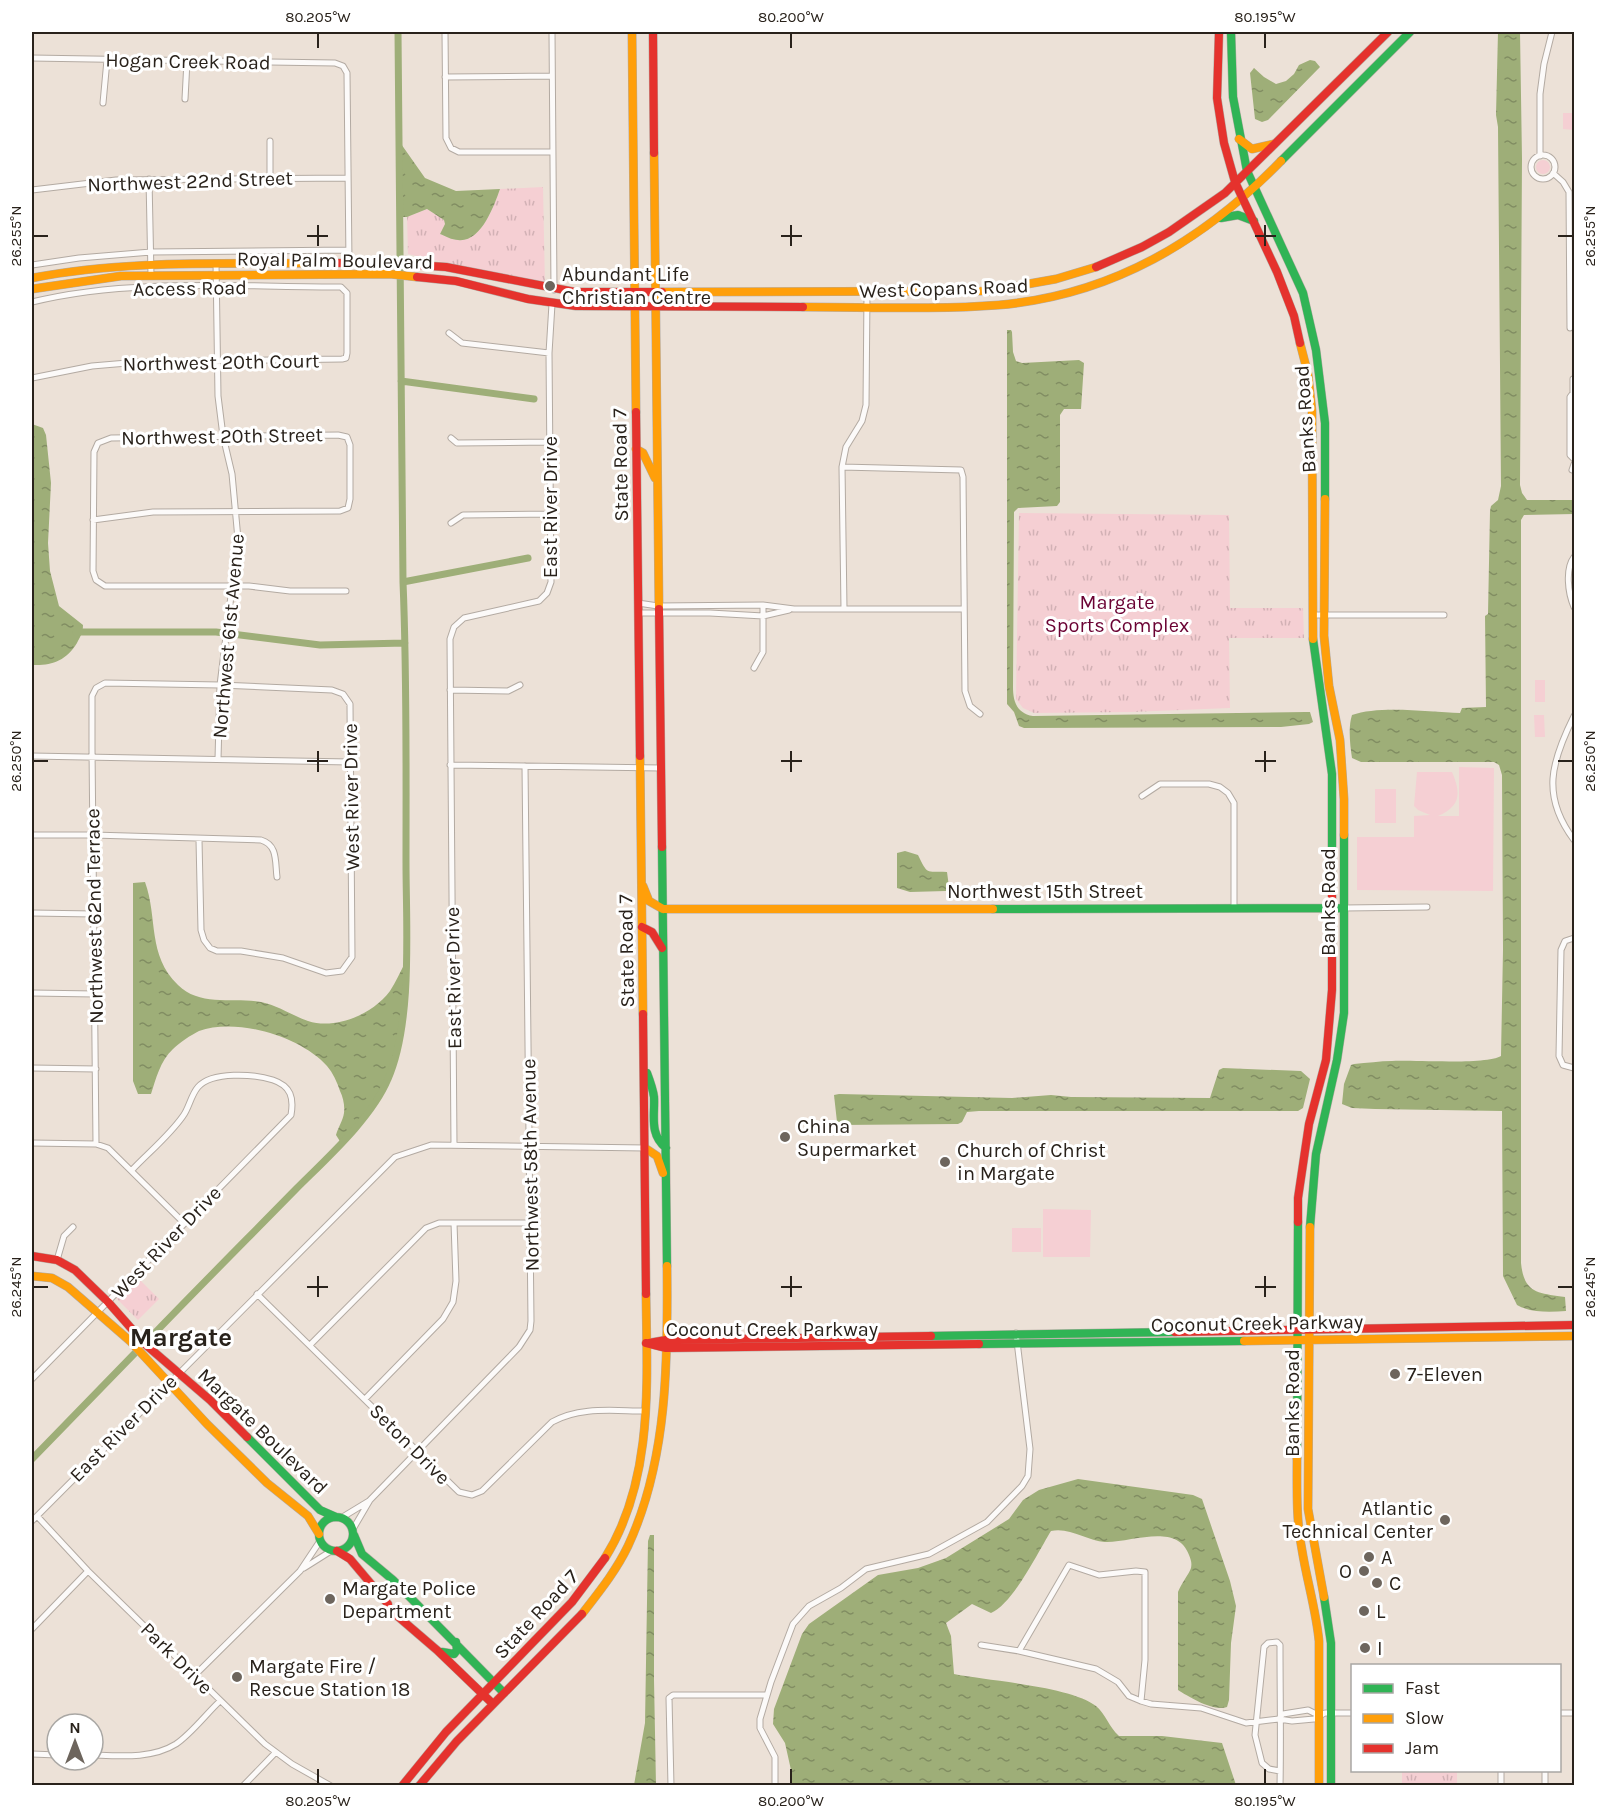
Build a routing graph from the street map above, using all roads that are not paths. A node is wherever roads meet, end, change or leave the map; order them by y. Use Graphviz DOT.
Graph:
graph roads {
  1 [pos="445,32"];
  2 [pos="552,32"];
  3 [pos="632,32"];
  4 [pos="653,32"];
  5 [pos="1219,32"];
  6 [pos="1231,32"];
  7 [pos="1388,32"];
  8 [pos="1410,32"];
  9 [pos="1552,32"];
  10 [pos="32,58"];
  11 [pos="107,60"];
  12 [pos="187,61"];
  13 [pos="552,76"];
  14 [pos="445,77"];
  15 [pos="185,99"];
  16 [pos="104,103"];
  17 [pos="1239,140"];
  18 [pos="270,141"];
  19 [pos="1276,143"];
  20 [pos="552,152"];
  21 [pos="1540,156"];
  22 [pos="1247,171"];
  23 [pos="1553,173"];
  24 [pos="270,177"];
  25 [pos="348,177"];
  26 [pos="149,178"];
  27 [pos="1235,182"];
  28 [pos="1255,187"];
  29 [pos="32,190"];
  30 [pos="1243,197"];
  31 [pos="1216,219"];
  32 [pos="1254,221"];
  33 [pos="1572,228"];
  34 [pos="349,250"];
  35 [pos="151,252"];
  36 [pos="349,263"];
  37 [pos="216,264"];
  38 [pos="32,265"];
  39 [pos="151,265"];
  40 [pos="216,274"];
  41 [pos="151,275"];
  42 [pos="32,278"];
  43 [pos="216,287"];
  44 [pos="32,289"];
  45 [pos="554,290"];
  46 [pos="347,293"];
  47 [pos="635,293"];
  48 [pos="656,293"];
  49 [pos="867,293"];
  50 [pos="32,302"];
  51 [pos="552,304"];
  52 [pos="635,307"];
  53 [pos="656,307"];
  54 [pos="867,308"];
  55 [pos="1572,320"];
  56 [pos="1570,328"];
  57 [pos="449,333"];
  58 [pos="549,353"];
  59 [pos="217,361"];
  60 [pos="32,378"];
  61 [pos="1574,379"];
  62 [pos="1574,393"];
  63 [pos="223,436"];
  64 [pos="450,438"];
  65 [pos="550,442"];
  66 [pos="636,449"];
  67 [pos="1575,459"];
  68 [pos="842,467"];
  69 [pos="658,483"];
  70 [pos="236,512"];
  71 [pos="552,514"];
  72 [pos="93,520"];
  73 [pos="451,523"];
  74 [pos="1575,557"];
  75 [pos="233,586"];
  76 [pos="346,591"];
  77 [pos="638,603"];
  78 [pos="763,605"];
  79 [pos="1575,607"];
  80 [pos="794,609"];
  81 [pos="844,609"];
  82 [pos="963,609"];
  83 [pos="658,610"];
  84 [pos="638,613"];
  85 [pos="1324,614"];
  86 [pos="1313,615"];
  87 [pos="1444,615"];
  88 [pos="763,616"];
  89 [pos="754,668"];
  90 [pos="220,685"];
  91 [pos="520,685"];
  92 [pos="450,690"];
  93 [pos="980,714"];
  94 [pos="1575,716"];
  95 [pos="32,756"];
  96 [pos="92,758"];
  97 [pos="218,759"];
  98 [pos="350,762"];
  99 [pos="450,765"];
  100 [pos="525,766"];
  101 [pos="640,767"];
  102 [pos="661,768"];
  103 [pos="1142,796"];
  104 [pos="93,835"];
  105 [pos="32,836"];
  106 [pos="199,840"];
  107 [pos="1575,840"];
  108 [pos="277,877"];
  109 [pos="642,881"];
  110 [pos="1234,907"];
  111 [pos="1427,907"];
  112 [pos="1332,908"];
  113 [pos="1344,908"];
  114 [pos="663,909"];
  115 [pos="32,913"];
  116 [pos="94,914"];
  117 [pos="642,927"];
  118 [pos="1575,938"];
  119 [pos="663,950"];
  120 [pos="32,993"];
  121 [pos="95,994"];
  122 [pos="643,1059"];
  123 [pos="32,1068"];
  124 [pos="1575,1068"];
  125 [pos="96,1069"];
  126 [pos="32,1143"];
  127 [pos="96,1144"];
  128 [pos="454,1145"];
  129 [pos="530,1146"];
  130 [pos="645,1148"];
  131 [pos="666,1148"];
  132 [pos="132,1170"];
  133 [pos="666,1180"];
  134 [pos="184,1223"];
  135 [pos="454,1223"];
  136 [pos="531,1223"];
  137 [pos="73,1227"];
  138 [pos="32,1256"];
  139 [pos="57,1260"];
  140 [pos="32,1276"];
  141 [pos="257,1294"];
  142 [pos="108,1302"];
  143 [pos="98,1312"];
  144 [pos="1575,1325"];
  145 [pos="1298,1329"];
  146 [pos="1309,1329"];
  147 [pos="1016,1333"];
  148 [pos="870,1336"];
  149 [pos="1575,1336"];
  150 [pos="1298,1339"];
  151 [pos="1308,1339"];
  152 [pos="646,1343"];
  153 [pos="1017,1343"];
  154 [pos="666,1344"];
  155 [pos="310,1345"];
  156 [pos="860,1346"];
  157 [pos="179,1373"];
  158 [pos="32,1379"];
  159 [pos="169,1382"];
  160 [pos="365,1399"];
  161 [pos="645,1411"];
  162 [pos="416,1452"];
  163 [pos="370,1500"];
  164 [pos="37,1516"];
  165 [pos="339,1517"];
  166 [pos="32,1521"];
  167 [pos="353,1532"];
  168 [pos="320,1538"];
  169 [pos="334,1551"];
  170 [pos="598,1570"];
  171 [pos="88,1571"];
  172 [pos="300,1571"];
  173 [pos="596,1598"];
  174 [pos="32,1629"];
  175 [pos="456,1642"];
  176 [pos="981,1645"];
  177 [pos="438,1651"];
  178 [pos="1019,1651"];
  179 [pos="195,1675"];
  180 [pos="494,1683"];
  181 [pos="504,1693"];
  182 [pos="483,1695"];
  183 [pos="767,1695"];
  184 [pos="220,1701"];
  185 [pos="1141,1701"];
  186 [pos="493,1704"];
  187 [pos="1351,1713"];
  188 [pos="1325,1714"];
  189 [pos="1279,1719"];
  190 [pos="1257,1721"];
  191 [pos="275,1753"];
  192 [pos="105,1755"];
  193 [pos="1280,1771"];
  194 [pos="243,1785"];
  195 [pos="331,1785"];
  196 [pos="402,1785"];
  197 [pos="419,1785"];
  198 [pos="671,1785"];
  199 [pos="775,1785"];
  200 [pos="1280,1785"];
  201 [pos="1319,1785"];
  202 [pos="1331,1785"];
  1 -- 14 [label="street"];
  2 -- 13 [label="street"];
  3 -- 47 [label="main road, State Road 7"];
  4 -- 48 [label="main road, State Road 7"];
  5 -- 27 [label="main road, Banks Road"];
  6 -- 17 [label="main road, Banks Road"];
  7 -- 19 [label="main road, West Copans Road"];
  8 -- 28 [label="main road, West Copans Road"];
  9 -- 21 [label="street"];
  10 -- 11 [label="street, Hogan Creek Road"];
  11 -- 12 [label="street, Hogan Creek Road"];
  11 -- 16 [label="street"];
  12 -- 15 [label="street"];
  12 -- 25 [label="street, Hogan Creek Road"];
  13 -- 14 [label="street"];
  13 -- 20 [label="street"];
  14 -- 20 [label="street"];
  17 -- 19 [label="main road"];
  17 -- 22 [label="main road, Banks Road"];
  18 -- 24 [label="street"];
  19 -- 22 [label="main road, West Copans Road"];
  20 -- 45 [label="street"];
  21 -- 23 [label="street"];
  21 -- 23 [label="street"];
  22 -- 27 [label="main road, West Copans Road"];
  22 -- 28 [label="main road, Banks Road"];
  23 -- 33 [label="street"];
  24 -- 25 [label="street, Northwest 22nd Street"];
  24 -- 26 [label="street, Northwest 22nd Street"];
  25 -- 34 [label="street"];
  26 -- 29 [label="street, Northwest 22nd Street"];
  26 -- 35 [label="street"];
  27 -- 30 [label="main road, Banks Road"];
  27 -- 49 [label="main road, West Copans Road"];
  28 -- 30 [label="main road, West Copans Road"];
  28 -- 85 [label="main road, Banks Road"];
  30 -- 31 [label="main road, West Copans Road"];
  30 -- 32 [label="main road, Banks Road"];
  31 -- 32 [label="main road"];
  31 -- 54 [label="main road, West Copans Road"];
  32 -- 86 [label="main road, Banks Road"];
  33 -- 55 [label="street"];
  34 -- 35 [label="street, Access Road"];
  34 -- 36 [label="street"];
  35 -- 38 [label="street, Access Road"];
  35 -- 39 [label="street"];
  36 -- 37 [label="main road, Royal Palm Boulevard"];
  36 -- 45 [label="main road, Royal Palm Boulevard"];
  37 -- 39 [label="main road, Royal Palm Boulevard"];
  37 -- 40 [label="street, Northwest 61st Avenue"];
  39 -- 41 [label="street"];
  39 -- 42 [label="main road, Royal Palm Boulevard"];
  40 -- 41 [label="main road, Royal Palm Boulevard"];
  40 -- 43 [label="street, Northwest 61st Avenue"];
  40 -- 51 [label="main road, Royal Palm Boulevard"];
  41 -- 44 [label="main road, Royal Palm Boulevard"];
  43 -- 46 [label="street, Access Road"];
  43 -- 50 [label="street, Access Road"];
  43 -- 59 [label="street, Northwest 61st Avenue"];
  45 -- 47 [label="main road, Royal Palm Boulevard"];
  46 -- 59 [label="street, Northwest 20th Court"];
  47 -- 48 [label="main road, West Copans Road"];
  47 -- 52 [label="main road, State Road 7"];
  48 -- 49 [label="main road, West Copans Road"];
  48 -- 53 [label="main road, State Road 7"];
  49 -- 54 [label="street"];
  51 -- 52 [label="main road, Royal Palm Boulevard"];
  51 -- 58 [label="street, East River Drive"];
  52 -- 53 [label="main road, West Copans Road"];
  52 -- 66 [label="main road, State Road 7"];
  53 -- 54 [label="main road, West Copans Road"];
  53 -- 69 [label="main road, State Road 7"];
  54 -- 68 [label="street"];
  55 -- 56 [label="street"];
  57 -- 58 [label="street"];
  58 -- 65 [label="street, East River Drive"];
  59 -- 60 [label="street, Northwest 20th Court"];
  59 -- 63 [label="street, Northwest 61st Avenue"];
  61 -- 62 [label="street"];
  62 -- 67 [label="street"];
  63 -- 70 [label="street, Northwest 61st Avenue"];
  63 -- 70 [label="street, Northwest 20th Street"];
  63 -- 72 [label="street, Northwest 20th Street"];
  64 -- 65 [label="street"];
  65 -- 71 [label="street, East River Drive"];
  66 -- 69 [label="main road"];
  66 -- 77 [label="main road, State Road 7"];
  68 -- 81 [label="street"];
  68 -- 82 [label="street"];
  69 -- 83 [label="main road, State Road 7"];
  70 -- 72 [label="street"];
  70 -- 75 [label="street, Northwest 61st Avenue"];
  71 -- 73 [label="street"];
  71 -- 92 [label="street, East River Drive"];
  72 -- 75 [label="street"];
  74 -- 79 [label="street"];
  75 -- 76 [label="street"];
  75 -- 90 [label="street, Northwest 61st Avenue"];
  77 -- 83 [label="street"];
  77 -- 84 [label="main road, State Road 7"];
  78 -- 80 [label="street"];
  78 -- 83 [label="street"];
  78 -- 88 [label="street"];
  80 -- 81 [label="street"];
  80 -- 88 [label="street"];
  81 -- 82 [label="street"];
  82 -- 93 [label="street"];
  83 -- 84 [label="street"];
  83 -- 88 [label="street"];
  83 -- 102 [label="main road, State Road 7"];
  84 -- 101 [label="main road, State Road 7"];
  85 -- 86 [label="street"];
  85 -- 87 [label="street"];
  85 -- 113 [label="main road, Banks Road"];
  86 -- 112 [label="main road, Banks Road"];
  88 -- 89 [label="street"];
  90 -- 96 [label="street, Northwest 62nd Terrace"];
  90 -- 97 [label="street, Northwest 61st Avenue"];
  90 -- 98 [label="street, West River Drive"];
  91 -- 92 [label="street"];
  92 -- 99 [label="street, East River Drive"];
  94 -- 107 [label="street"];
  95 -- 96 [label="street"];
  96 -- 97 [label="street"];
  96 -- 104 [label="street, Northwest 62nd Terrace"];
  97 -- 98 [label="street"];
  98 -- 106 [label="street, West River Drive"];
  99 -- 100 [label="street"];
  99 -- 128 [label="street, East River Drive"];
  100 -- 101 [label="street"];
  100 -- 129 [label="street, Northwest 58th Avenue"];
  101 -- 102 [label="street"];
  101 -- 109 [label="main road, State Road 7"];
  102 -- 114 [label="main road, State Road 7"];
  103 -- 110 [label="street"];
  104 -- 105 [label="street"];
  104 -- 106 [label="street"];
  104 -- 116 [label="street, Northwest 62nd Terrace"];
  106 -- 108 [label="street"];
  109 -- 114 [label="main road"];
  109 -- 117 [label="main road, State Road 7"];
  110 -- 112 [label="main road, Northwest 15th Street"];
  110 -- 114 [label="main road, Northwest 15th Street"];
  111 -- 113 [label="street, Northwest 15th Street"];
  112 -- 113 [label="main road, Northwest 15th Street"];
  112 -- 145 [label="main road, Banks Road"];
  113 -- 146 [label="main road, Banks Road"];
  114 -- 119 [label="main road, State Road 7"];
  115 -- 116 [label="street"];
  116 -- 121 [label="street, Northwest 62nd Terrace"];
  117 -- 119 [label="main road"];
  117 -- 122 [label="main road, State Road 7"];
  118 -- 124 [label="street"];
  119 -- 131 [label="main road, State Road 7"];
  120 -- 121 [label="street"];
  121 -- 125 [label="street, Northwest 62nd Terrace"];
  122 -- 130 [label="main road, State Road 7"];
  122 -- 131 [label="main road"];
  123 -- 125 [label="street"];
  125 -- 127 [label="street, Northwest 62nd Terrace"];
  126 -- 127 [label="street"];
  127 -- 132 [label="street"];
  128 -- 129 [label="street"];
  128 -- 141 [label="street, East River Drive"];
  129 -- 130 [label="street"];
  129 -- 136 [label="street, Northwest 58th Avenue"];
  130 -- 133 [label="main road"];
  130 -- 152 [label="main road, State Road 7"];
  131 -- 133 [label="main road, State Road 7"];
  132 -- 134 [label="street"];
  132 -- 134 [label="street, West River Drive"];
  133 -- 154 [label="main road, State Road 7"];
  134 -- 142 [label="street, West River Drive"];
  135 -- 136 [label="street"];
  135 -- 155 [label="street"];
  135 -- 160 [label="street"];
  136 -- 162 [label="street, Northwest 58th Avenue"];
  137 -- 139 [label="street"];
  138 -- 139 [label="main road, Margate Boulevard"];
  139 -- 142 [label="main road, Margate Boulevard"];
  140 -- 143 [label="main road, Margate Boulevard"];
  141 -- 155 [label="street, Seton Drive"];
  141 -- 157 [label="street, East River Drive"];
  142 -- 143 [label="street, West River Drive"];
  142 -- 157 [label="main road, Margate Boulevard"];
  143 -- 158 [label="street, West River Drive"];
  143 -- 159 [label="main road, Margate Boulevard"];
  144 -- 146 [label="main road, Coconut Creek Parkway"];
  145 -- 146 [label="main road, Coconut Creek Parkway"];
  145 -- 147 [label="main road, Coconut Creek Parkway"];
  145 -- 150 [label="main road, Banks Road"];
  146 -- 151 [label="main road, Banks Road"];
  147 -- 148 [label="main road, Coconut Creek Parkway"];
  147 -- 153 [label="street"];
  148 -- 154 [label="main road, Coconut Creek Parkway"];
  148 -- 156 [label="main road"];
  149 -- 151 [label="main road, Coconut Creek Parkway"];
  150 -- 151 [label="main road, Coconut Creek Parkway"];
  150 -- 153 [label="main road, Coconut Creek Parkway"];
  150 -- 188 [label="main road, Banks Road"];
  151 -- 188 [label="main road, Banks Road"];
  152 -- 154 [label="main road, Coconut Creek Parkway"];
  152 -- 161 [label="main road, State Road 7"];
  153 -- 156 [label="main road, Coconut Creek Parkway"];
  153 -- 183 [label="street"];
  154 -- 156 [label="main road, Coconut Creek Parkway"];
  154 -- 173 [label="main road, State Road 7"];
  155 -- 160 [label="street, Seton Drive"];
  157 -- 159 [label="street, East River Drive"];
  157 -- 165 [label="main road, Margate Boulevard"];
  159 -- 164 [label="street, East River Drive"];
  159 -- 168 [label="main road, Margate Boulevard"];
  160 -- 162 [label="street, Seton Drive"];
  161 -- 162 [label="street, Seton Drive"];
  161 -- 170 [label="main road, State Road 7"];
  162 -- 163 [label="street, Northwest 58th Avenue"];
  163 -- 165 [label="street, Northwest 58th Avenue"];
  163 -- 167 [label="street, Northwest 58th Avenue"];
  164 -- 166 [label="street, East River Drive"];
  164 -- 171 [label="street, Park Drive"];
  165 -- 167 [label="main road"];
  165 -- 168 [label="main road"];
  167 -- 169 [label="main road"];
  167 -- 175 [label="main road"];
  168 -- 169 [label="main road"];
  168 -- 172 [label="street"];
  169 -- 172 [label="street"];
  169 -- 177 [label="main road"];
  170 -- 173 [label="main road"];
  170 -- 180 [label="main road, State Road 7"];
  171 -- 174 [label="street"];
  171 -- 179 [label="street, Park Drive"];
  172 -- 179 [label="street"];
  173 -- 181 [label="main road, State Road 7"];
  175 -- 177 [label="main road"];
  175 -- 180 [label="main road"];
  176 -- 178 [label="street"];
  177 -- 182 [label="main road"];
  178 -- 185 [label="street"];
  178 -- 185 [label="street"];
  179 -- 184 [label="street, Park Drive"];
  180 -- 181 [label="main road"];
  180 -- 182 [label="main road, State Road 7"];
  181 -- 186 [label="main road, State Road 7"];
  182 -- 186 [label="main road"];
  182 -- 196 [label="main road, State Road 7"];
  183 -- 198 [label="street"];
  183 -- 199 [label="street"];
  184 -- 191 [label="street, Park Drive"];
  184 -- 192 [label="street"];
  185 -- 190 [label="street"];
  186 -- 197 [label="main road, State Road 7"];
  187 -- 188 [label="street"];
  188 -- 189 [label="street"];
  188 -- 201 [label="main road, Banks Road"];
  188 -- 202 [label="main road, Banks Road"];
  189 -- 190 [label="street"];
  189 -- 190 [label="street"];
  189 -- 193 [label="street"];
  190 -- 193 [label="street"];
  191 -- 194 [label="street"];
  191 -- 195 [label="street, Park Drive"];
  193 -- 200 [label="street"];
}
